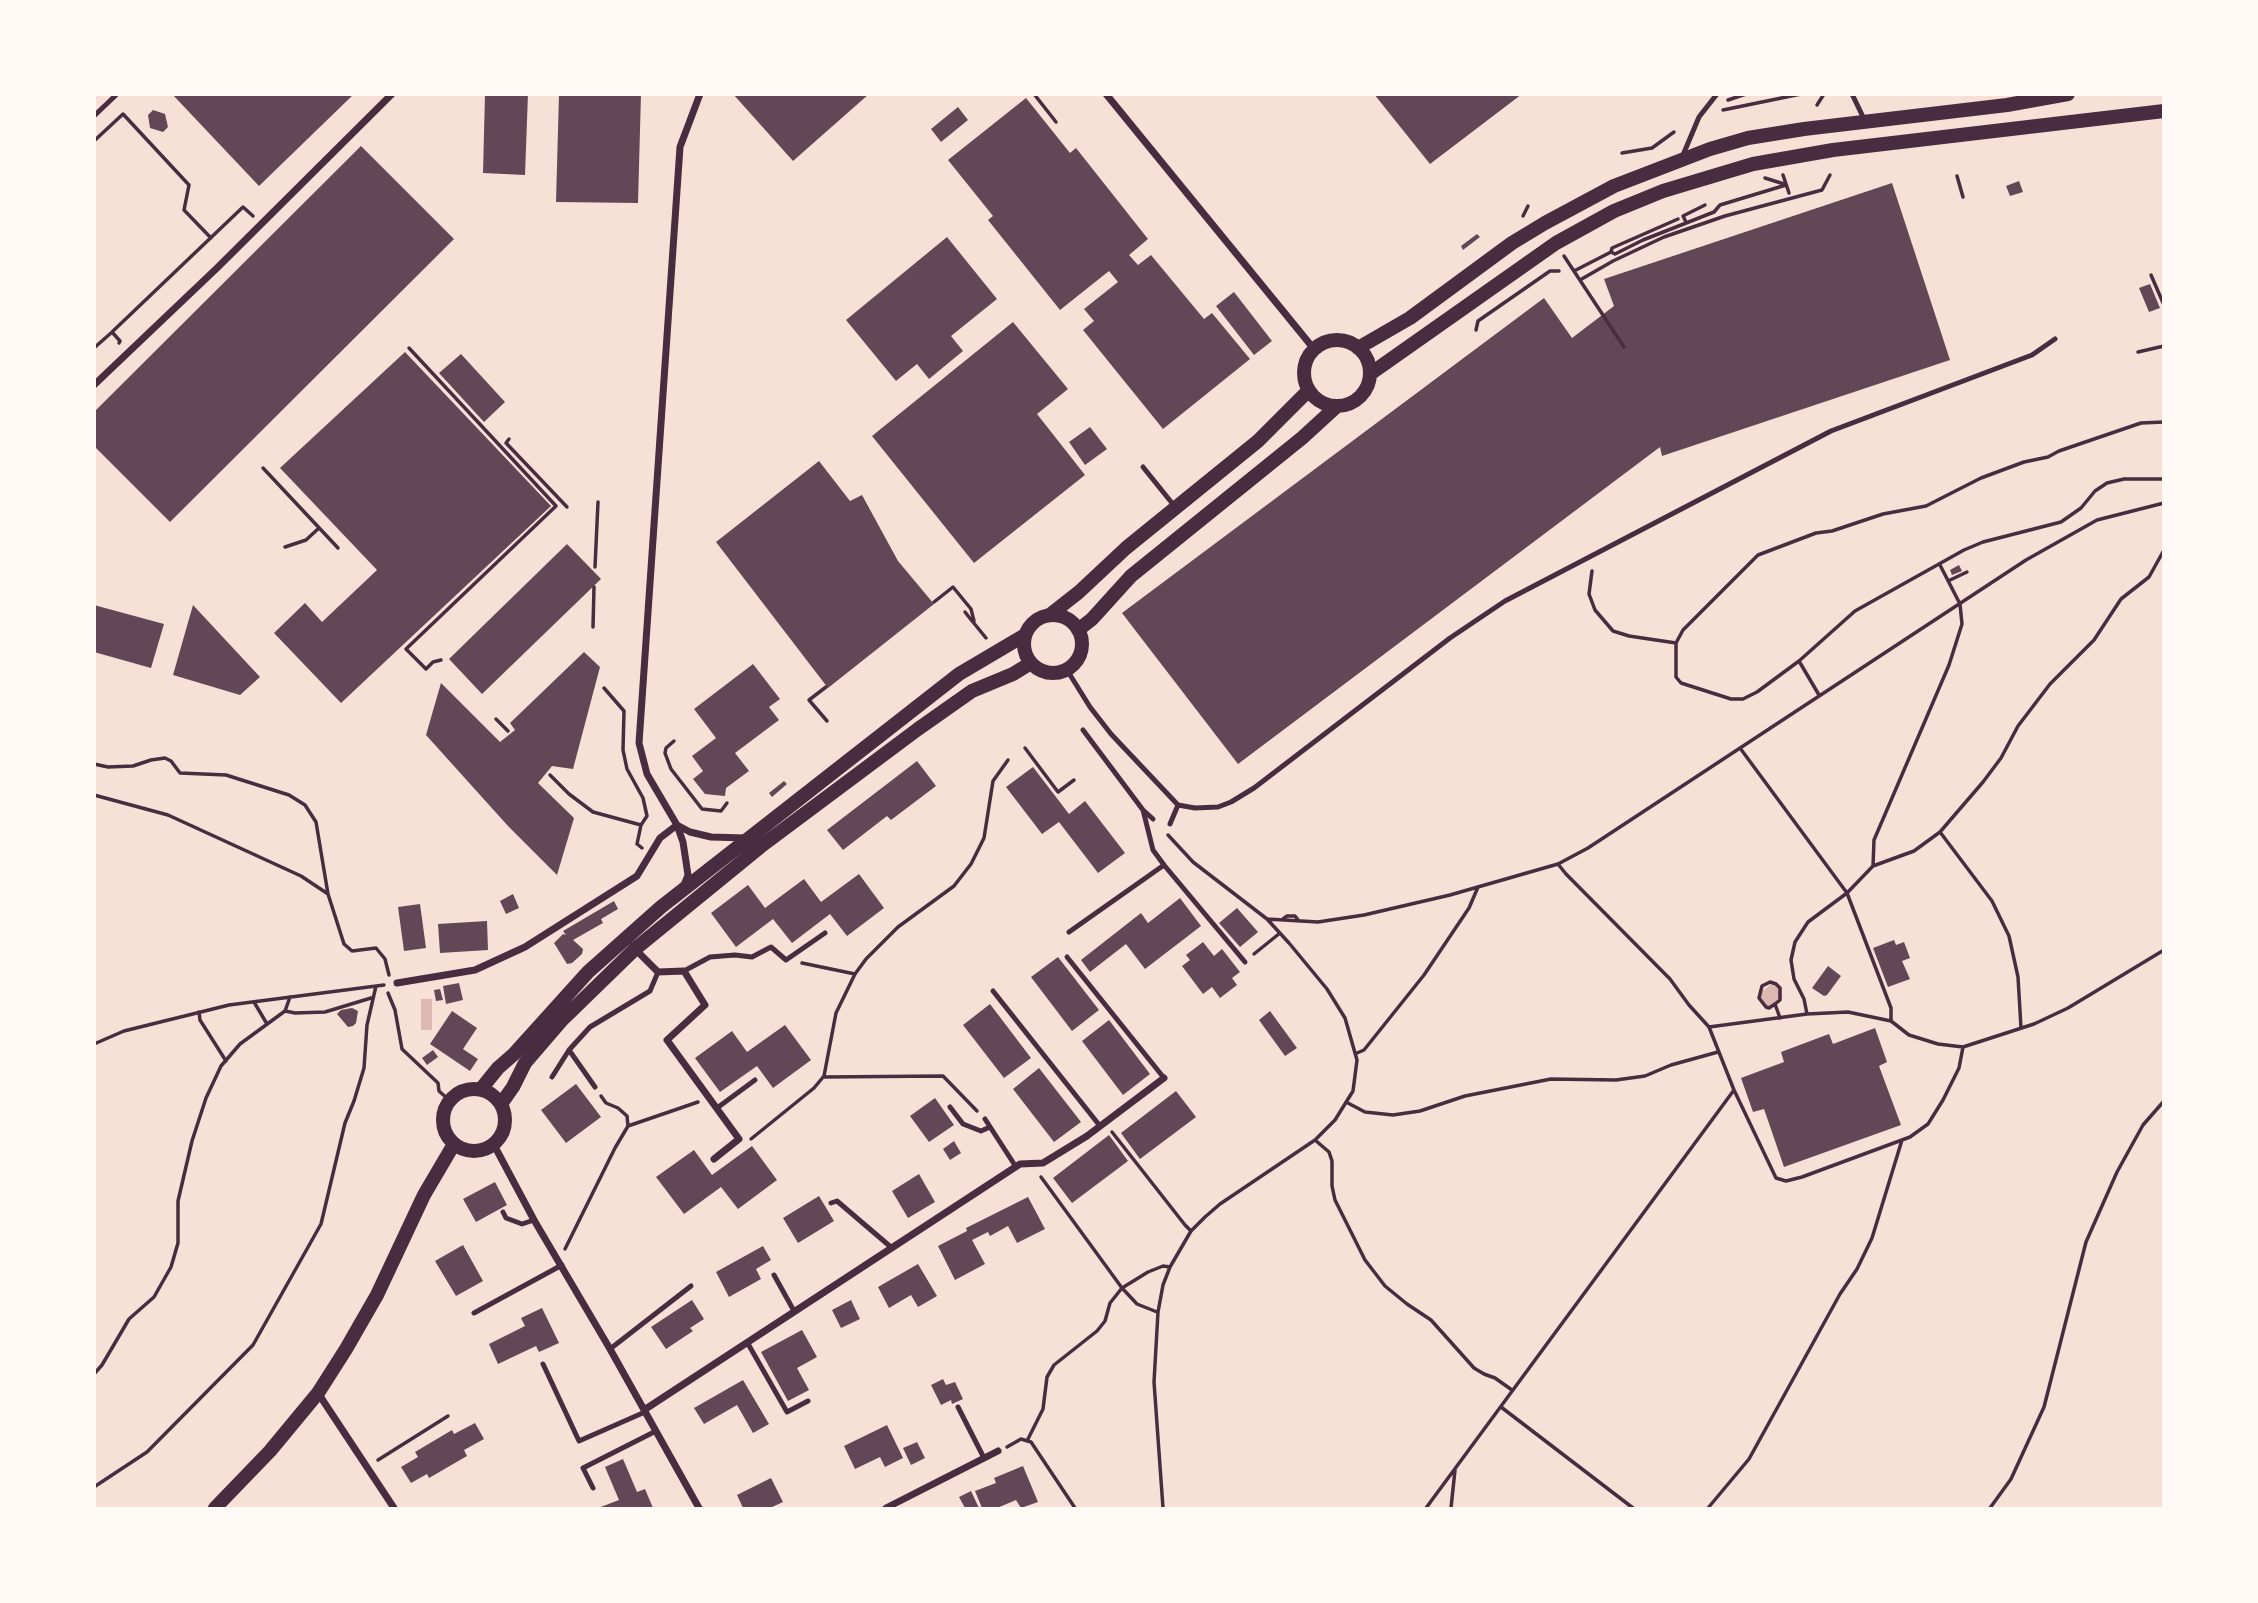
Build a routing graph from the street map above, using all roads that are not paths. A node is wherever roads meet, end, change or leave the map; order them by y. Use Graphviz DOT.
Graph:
graph roads {
  1 [pos="392,94"];
  2 [pos="700,94"];
  3 [pos="1106,94"];
  4 [pos="1717,94"];
  5 [pos="1852,94"];
  6 [pos="2068,94"];
  7 [pos="116,95"];
  8 [pos="2164,111"];
  9 [pos="94,116"];
  10 [pos="1865,121"];
  11 [pos="1681,160"];
  12 [pos="2055,339"];
  13 [pos="1358,348"];
  14 [pos="1314,349"];
  15 [pos="1370,374"];
  16 [pos="94,385"];
  17 [pos="1309,390"];
  18 [pos="1336,406"];
  19 [pos="1143,467"];
  20 [pos="1175,508"];
  21 [pos="1051,614"];
  22 [pos="1079,630"];
  23 [pos="1025,635"];
  24 [pos="1031,663"];
  25 [pos="1067,670"];
  26 [pos="1083,730"];
  27 [pos="1178,805"];
  28 [pos="1143,810"];
  29 [pos="1153,819"];
  30 [pos="1170,824"];
  31 [pos="677,825"];
  32 [pos="747,838"];
  33 [pos="1164,865"];
  34 [pos="682,890"];
  35 [pos="1069,932"];
  36 [pos="825,933"];
  37 [pos="635,948"];
  38 [pos="1067,957"];
  39 [pos="1245,962"];
  40 [pos="684,971"];
  41 [pos="658,972"];
  42 [pos="391,984"];
  43 [pos="993,991"];
  44 [pos="569,1050"];
  45 [pos="552,1077"];
  46 [pos="1164,1078"];
  47 [pos="755,1080"];
  48 [pos="595,1087"];
  49 [pos="481,1089"];
  50 [pos="501,1104"];
  51 [pos="950,1107"];
  52 [pos="717,1108"];
  53 [pos="985,1119"];
  54 [pos="1102,1124"];
  55 [pos="990,1127"];
  56 [pos="454,1144"];
  57 [pos="494,1144"];
  58 [pos="715,1159"];
  59 [pos="1016,1167"];
  60 [pos="831,1203"];
  61 [pos="503,1212"];
  62 [pos="534,1220"];
  63 [pos="892,1248"];
  64 [pos="560,1263"];
  65 [pos="774,1275"];
  66 [pos="691,1286"];
  67 [pos="794,1311"];
  68 [pos="474,1313"];
  69 [pos="747,1342"];
  70 [pos="610,1349"];
  71 [pos="543,1364"];
  72 [pos="318,1393"];
  73 [pos="808,1401"];
  74 [pos="958,1407"];
  75 [pos="645,1411"];
  76 [pos="656,1431"];
  77 [pos="998,1451"];
  78 [pos="984,1458"];
  79 [pos="593,1488"];
  80 [pos="215,1508"];
  81 [pos="394,1508"];
  82 [pos="699,1508"];
  83 [pos="886,1508"];
  1 -- 16 [label="street"];
  2 -- 31 [label="street"];
  3 -- 14 [label="street"];
  4 -- 11 [label="lane"];
  5 -- 10 [label="lane"];
  6 -- 10 [label="main road"];
  7 -- 9 [label="lane"];
  8 -- 15 [label="main road"];
  10 -- 11 [label="main road"];
  11 -- 13 [label="main road"];
  12 -- 27 [label="lane"];
  13 -- 14 [label="main road"];
  13 -- 15 [label="main road"];
  14 -- 17 [label="main road"];
  15 -- 18 [label="main road"];
  17 -- 18 [label="main road"];
  17 -- 20 [label="main road"];
  18 -- 22 [label="main road"];
  19 -- 20 [label="lane"];
  20 -- 21 [label="main road"];
  21 -- 22 [label="main road"];
  21 -- 23 [label="main road"];
  22 -- 25 [label="main road"];
  23 -- 24 [label="main road"];
  23 -- 32 [label="main road"];
  24 -- 25 [label="main road"];
  24 -- 37 [label="main road"];
  25 -- 27 [label="lane"];
  26 -- 28 [label="lane"];
  27 -- 30 [label="lane"];
  28 -- 29 [label="lane"];
  28 -- 33 [label="lane"];
  31 -- 32 [label="street"];
  31 -- 34 [label="street"];
  31 -- 42 [label="street"];
  32 -- 34 [label="main road"];
  33 -- 35 [label="lane"];
  33 -- 39 [label="lane"];
  34 -- 49 [label="main road"];
  36 -- 40 [label="lane"];
  37 -- 41 [label="street"];
  37 -- 50 [label="main road"];
  38 -- 46 [label="lane"];
  40 -- 41 [label="street"];
  40 -- 52 [label="street"];
  41 -- 44 [label="lane"];
  43 -- 54 [label="lane"];
  44 -- 45 [label="lane"];
  44 -- 48 [label="lane"];
  46 -- 54 [label="street"];
  47 -- 52 [label="lane"];
  49 -- 50 [label="main road"];
  49 -- 56 [label="main road"];
  50 -- 57 [label="main road"];
  51 -- 55 [label="lane"];
  52 -- 58 [label="street"];
  53 -- 55 [label="lane"];
  54 -- 59 [label="street"];
  55 -- 59 [label="lane"];
  56 -- 57 [label="main road"];
  56 -- 72 [label="main road"];
  57 -- 62 [label="street"];
  59 -- 63 [label="street"];
  60 -- 63 [label="lane"];
  61 -- 62 [label="lane"];
  62 -- 64 [label="street"];
  63 -- 67 [label="street"];
  64 -- 68 [label="lane"];
  64 -- 70 [label="street"];
  65 -- 67 [label="lane"];
  66 -- 70 [label="lane"];
  67 -- 69 [label="street"];
  69 -- 73 [label="lane"];
  69 -- 75 [label="street"];
  70 -- 75 [label="street"];
  71 -- 75 [label="lane"];
  72 -- 80 [label="main road"];
  72 -- 81 [label="street"];
  74 -- 78 [label="lane"];
  75 -- 76 [label="street"];
  76 -- 79 [label="lane"];
  76 -- 82 [label="street"];
  77 -- 78 [label="street"];
  78 -- 83 [label="street"];
}
